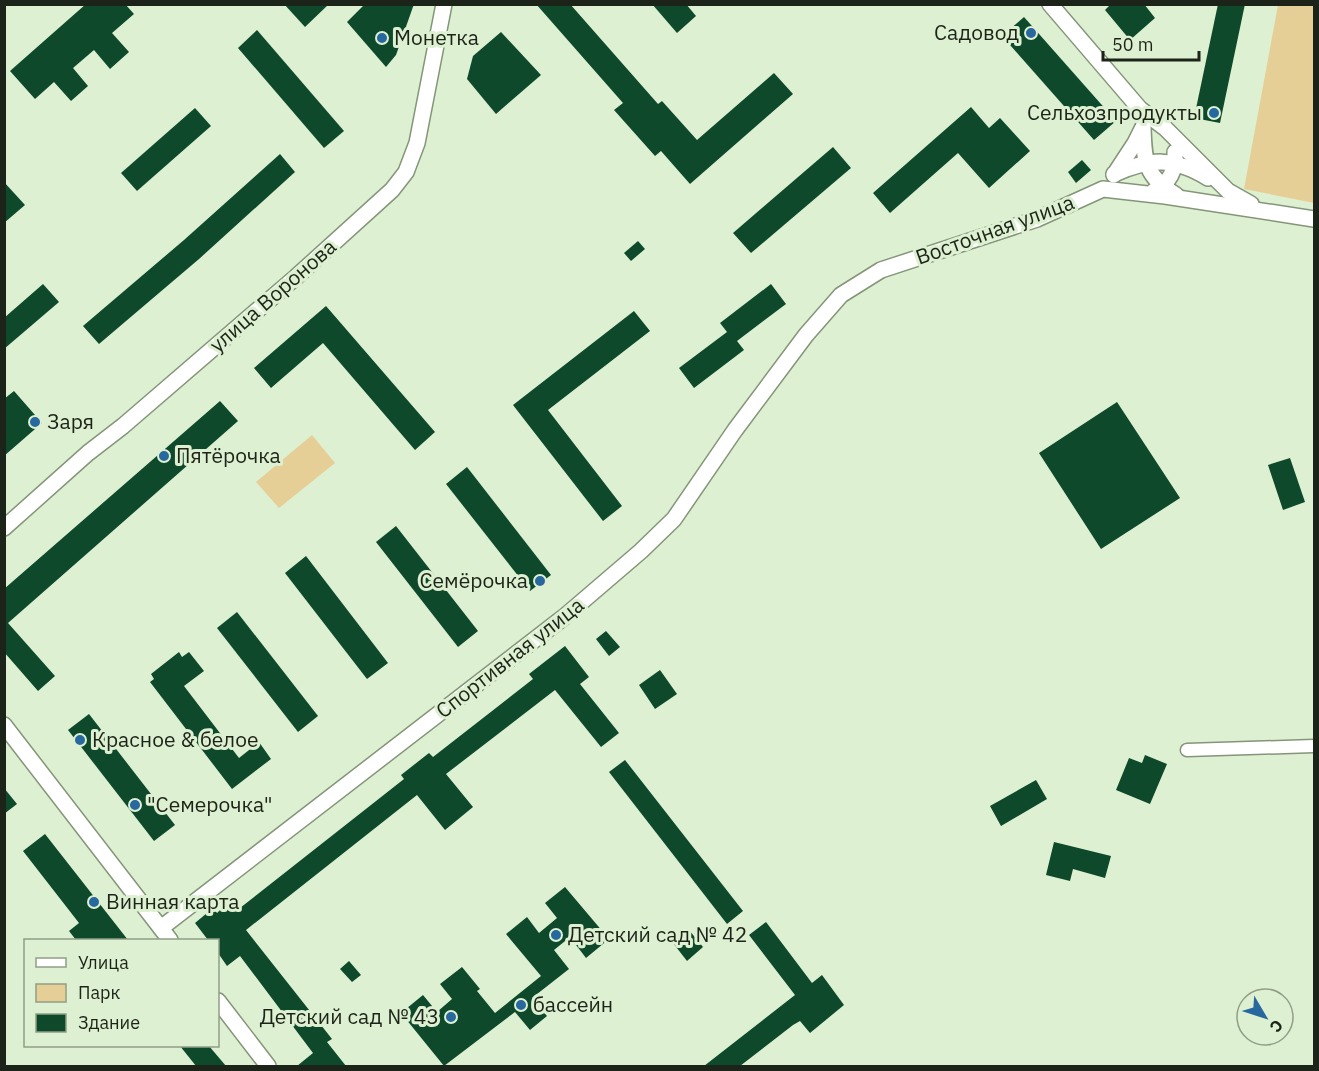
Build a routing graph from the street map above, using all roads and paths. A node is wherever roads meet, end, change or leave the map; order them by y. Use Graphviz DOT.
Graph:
graph roads {
  1 [pos="444,4"];
  2 [pos="1050,4"];
  3 [pos="1140,109"];
  4 [pos="1143,127"];
  5 [pos="1165,128"];
  6 [pos="1146,163"];
  7 [pos="1175,163"];
  8 [pos="1114,174"];
  9 [pos="1162,187"];
  10 [pos="1223,187"];
  11 [pos="1102,189"];
  12 [pos="1145,194"];
  13 [pos="1200,201"];
  14 [pos="1265,211"];
  15 [pos="1314,219"];
  16 [pos="806,335"];
  17 [pos="4,528"];
  18 [pos="4,725"];
  19 [pos="1314,746"];
  20 [pos="1187,750"];
  21 [pos="166,934"];
  22 [pos="219,1002"];
  23 [pos="268,1066"];
  1 -- 17 [label="street, улица Воронова"];
  2 -- 3 [label="street"];
  3 -- 4 [label="street"];
  3 -- 5 [label="street"];
  4 -- 6 [label="street"];
  4 -- 8 [label="street"];
  5 -- 7 [label="street"];
  5 -- 10 [label="street"];
  6 -- 7 [label="street"];
  6 -- 8 [label="street"];
  6 -- 9 [label="street"];
  7 -- 9 [label="street"];
  7 -- 10 [label="street"];
  8 -- 11 [label="street"];
  9 -- 12 [label="street"];
  9 -- 13 [label="street"];
  10 -- 14 [label="street"];
  11 -- 12 [label="street"];
  11 -- 16 [label="street, Восточная улица"];
  12 -- 13 [label="street"];
  13 -- 14 [label="street"];
  14 -- 15 [label="street"];
  16 -- 21 [label="street, Спортивная улица"];
  18 -- 21 [label="street, Спортивная улица"];
  19 -- 20 [label="street"];
  22 -- 23 [label="street"];
}
